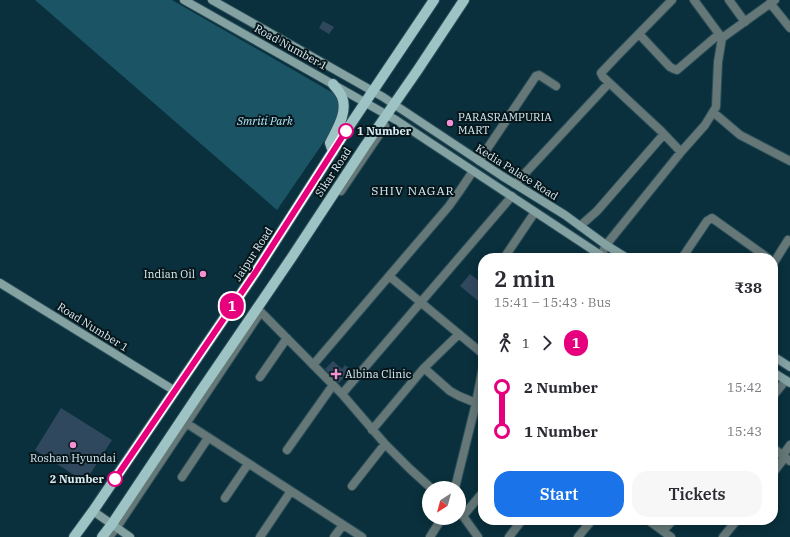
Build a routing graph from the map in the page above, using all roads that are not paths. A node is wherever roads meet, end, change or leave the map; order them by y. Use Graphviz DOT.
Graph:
graph roads {
  1 [pos="184,0"];
  2 [pos="212,0"];
  3 [pos="434,0"];
  4 [pos="464,0"];
  5 [pos="672,0"];
  6 [pos="694,0"];
  7 [pos="729,0"];
  8 [pos="772,2"];
  9 [pos="745,22"];
  10 [pos="790,28"];
  11 [pos="639,34"];
  12 [pos="720,36"];
  13 [pos="609,83"];
  14 [pos="333,84"];
  15 [pos="556,86"];
  16 [pos="373,92"];
  17 [pos="366,102"];
  18 [pos="394,104"];
  19 [pos="714,112"];
  20 [pos="389,116"];
  21 [pos="664,134"];
  22 [pos="333,152"];
  23 [pos="681,152"];
  24 [pos="479,161"];
  25 [pos="790,161"];
  26 [pos="473,171"];
  27 [pos="515,184"];
  28 [pos="512,196"];
  29 [pos="535,212"];
  30 [pos="580,226"];
  31 [pos="790,241"];
  32 [pos="606,245"];
  33 [pos="507,253"];
  34 [pos="596,253"];
  35 [pos="603,253"];
  36 [pos="619,253"];
  37 [pos="685,253"];
  38 [pos="761,253"];
  39 [pos="778,253"];
  40 [pos="389,276"];
  41 [pos="0,283"];
  42 [pos="420,302"];
  43 [pos="259,309"];
  44 [pos="459,334"];
  45 [pos="287,338"];
  46 [pos="478,350"];
  47 [pos="778,359"];
  48 [pos="313,365"];
  49 [pos="790,366"];
  50 [pos="424,368"];
  51 [pos="778,375"];
  52 [pos="260,377"];
  53 [pos="788,382"];
  54 [pos="333,385"];
  55 [pos="174,391"];
  56 [pos="778,391"];
  57 [pos="342,394"];
  58 [pos="478,398"];
  59 [pos="476,403"];
  60 [pos="183,422"];
  61 [pos="372,430"];
  62 [pos="208,438"];
  63 [pos="385,444"];
  64 [pos="790,445"];
  65 [pos="287,450"];
  66 [pos="778,452"];
  67 [pos="786,458"];
  68 [pos="248,464"];
  69 [pos="778,467"];
  70 [pos="182,477"];
  71 [pos="423,481"];
  72 [pos="457,481"];
  73 [pos="352,486"];
  74 [pos="291,491"];
  75 [pos="478,497"];
  76 [pos="225,498"];
  77 [pos="466,509"];
  78 [pos="93,511"];
  79 [pos="466,521"];
  80 [pos="115,525"];
  81 [pos="343,525"];
  82 [pos="438,525"];
  83 [pos="518,525"];
  84 [pos="588,525"];
  85 [pos="655,525"];
  86 [pos="668,525"];
  87 [pos="732,525"];
  88 [pos="663,531"];
  89 [pos="74,537"];
  90 [pos="102,537"];
  91 [pos="109,537"];
  92 [pos="130,537"];
  93 [pos="260,537"];
  94 [pos="334,537"];
  95 [pos="362,537"];
  96 [pos="430,537"];
  97 [pos="478,537"];
  98 [pos="508,537"];
  99 [pos="579,537"];
  100 [pos="671,537"];
  101 [pos="723,537"];
  1 -- 14 [label="street, Road Number 1"];
  2 -- 16 [label="street, Road Number 1"];
  3 -- 16 [label="main road, Jaipur Road"];
  4 -- 18 [label="main road, Sikar Road"];
  5 -- 11 [label="street"];
  6 -- 12 [label="street"];
  7 -- 9 [label="street"];
  8 -- 9 [label="street"];
  8 -- 10 [label="street"];
  9 -- 12 [label="street"];
  11 -- 12 [label="street"];
  11 -- 13 [label="street"];
  12 -- 19 [label="street"];
  13 -- 21 [label="street"];
  13 -- 27 [label="street"];
  14 -- 17 [label="street, Road Number 1"];
  14 -- 22 [label="main road"];
  15 -- 24 [label="street"];
  16 -- 17 [label="main road, Jaipur Road"];
  16 -- 18 [label="street, Road Number 1"];
  17 -- 20 [label="street, Road Number 1"];
  17 -- 22 [label="main road, Jaipur Road"];
  18 -- 20 [label="main road, Sikar Road"];
  18 -- 24 [label="street, Kedia Palace Road"];
  19 -- 23 [label="street"];
  19 -- 25 [label="street"];
  20 -- 26 [label="street, Kedia Palace Road"];
  20 -- 43 [label="main road, Sikar Road"];
  21 -- 23 [label="street"];
  21 -- 30 [label="street"];
  22 -- 55 [label="main road, Jaipur Road"];
  23 -- 32 [label="street"];
  24 -- 27 [label="street, Kedia Palace Road"];
  26 -- 28 [label="street, Kedia Palace Road"];
  26 -- 40 [label="street"];
  27 -- 30 [label="street, Kedia Palace Road"];
  28 -- 29 [label="street, Kedia Palace Road"];
  28 -- 42 [label="street"];
  29 -- 33 [label="street"];
  29 -- 34 [label="street, Kedia Palace Road"];
  30 -- 32 [label="street, Kedia Palace Road"];
  31 -- 39 [label="street"];
  32 -- 35 [label="street"];
  32 -- 36 [label="street, Kedia Palace Road"];
  37 -- 38 [label="street"];
  40 -- 42 [label="street"];
  40 -- 48 [label="street"];
  41 -- 55 [label="street, Road Number 1"];
  42 -- 44 [label="street"];
  42 -- 57 [label="street"];
  43 -- 45 [label="street"];
  43 -- 60 [label="main road, Sikar Road"];
  44 -- 46 [label="street"];
  44 -- 50 [label="street"];
  45 -- 48 [label="street"];
  45 -- 52 [label="street"];
  47 -- 49 [label="street"];
  48 -- 54 [label="street"];
  50 -- 59 [label="street"];
  50 -- 61 [label="street"];
  51 -- 53 [label="street"];
  53 -- 56 [label="street"];
  54 -- 57 [label="street"];
  54 -- 65 [label="street"];
  55 -- 78 [label="main road, Jaipur Road"];
  57 -- 61 [label="street"];
  58 -- 59 [label="street"];
  59 -- 72 [label="street"];
  60 -- 62 [label="street"];
  60 -- 80 [label="main road, Sikar Road"];
  61 -- 63 [label="street"];
  62 -- 68 [label="street"];
  62 -- 70 [label="street"];
  63 -- 71 [label="street"];
  63 -- 73 [label="street"];
  64 -- 67 [label="street"];
  66 -- 67 [label="street"];
  67 -- 69 [label="street"];
  68 -- 74 [label="street"];
  68 -- 76 [label="street"];
  74 -- 81 [label="street"];
  74 -- 93 [label="street"];
  75 -- 77 [label="street"];
  78 -- 80 [label="street"];
  78 -- 89 [label="main road, Jaipur Road"];
  79 -- 97 [label="street"];
  80 -- 90 [label="main road, Sikar Road"];
  80 -- 91 [label="street"];
  80 -- 92 [label="street"];
  81 -- 94 [label="street"];
  81 -- 95 [label="street"];
  82 -- 96 [label="street"];
  83 -- 98 [label="street"];
  84 -- 99 [label="street"];
  85 -- 88 [label="street"];
  86 -- 88 [label="street"];
  87 -- 101 [label="street"];
  88 -- 100 [label="street"];
}
